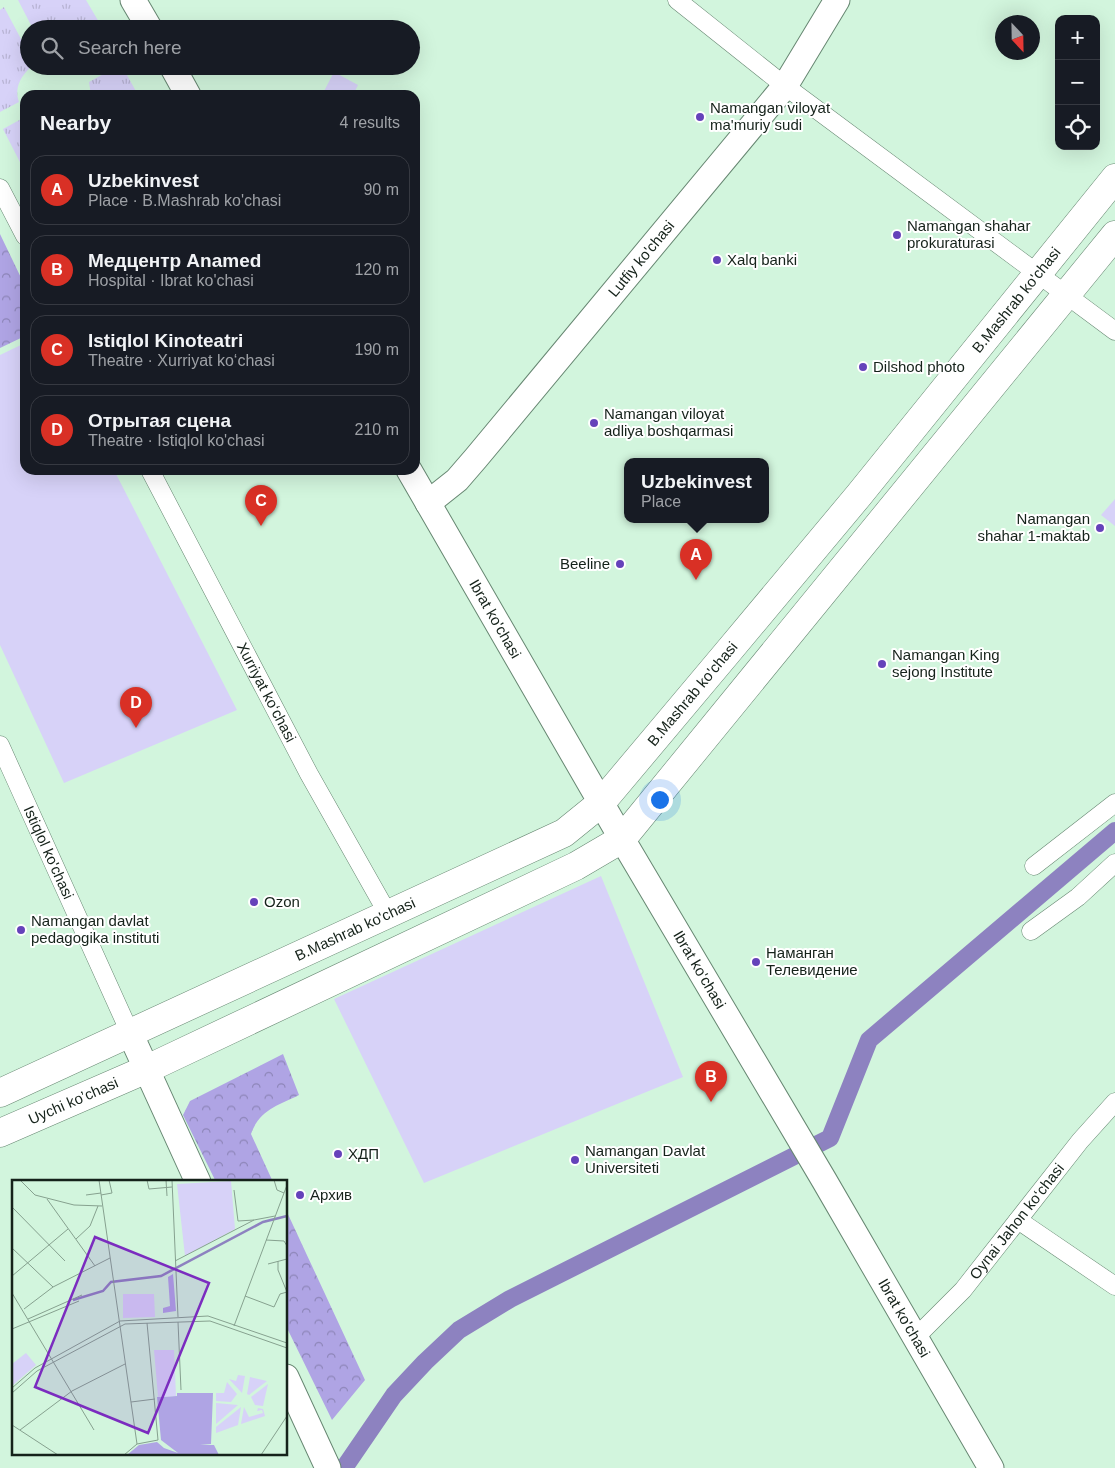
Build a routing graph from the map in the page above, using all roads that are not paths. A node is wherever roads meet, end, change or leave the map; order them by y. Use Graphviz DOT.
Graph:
graph roads {
  1 [pos="133,0"];
  2 [pos="677,0"];
  3 [pos="837,0"];
  4 [pos="145,20"];
  5 [pos="177,75"];
  6 [pos="785,86"];
  7 [pos="185,90"];
  8 [pos="1115,178"];
  9 [pos="0,188"];
  10 [pos="20,226"];
  11 [pos="1115,235"];
  12 [pos="1038,274"];
  13 [pos="1066,296"];
  14 [pos="1115,331"];
  15 [pos="153,475"];
  16 [pos="412,475"];
  17 [pos="428,503"];
  18 [pos="0,746"];
  19 [pos="601,802"];
  20 [pos="1115,803"];
  21 [pos="622,839"];
  22 [pos="1115,863"];
  23 [pos="1034,866"];
  24 [pos="388,914"];
  25 [pos="1031,931"];
  26 [pos="130,1032"];
  27 [pos="147,1069"];
  28 [pos="0,1093"];
  29 [pos="1115,1102"];
  30 [pos="0,1133"];
  31 [pos="197,1180"];
  32 [pos="1018,1220"];
  33 [pos="1115,1286"];
  34 [pos="915,1338"];
  35 [pos="288,1380"];
  36 [pos="324,1461"];
  37 [pos="991,1468"];
  1 -- 4 [label="main road"];
  2 -- 6 [label="street"];
  3 -- 6 [label="main road, Lutfiy ko'chasi"];
  5 -- 7 [label="main road"];
  6 -- 12 [label="street"];
  6 -- 17 [label="main road, Lutfiy ko'chasi"];
  8 -- 12 [label="main road, B.Mashrab ko'chasi"];
  9 -- 10 [label="street"];
  11 -- 13 [label="main road"];
  12 -- 13 [label="street"];
  12 -- 19 [label="main road, B.Mashrab ko'chasi"];
  13 -- 14 [label="street"];
  13 -- 21 [label="main road"];
  15 -- 24 [label="street, Xurriyat ko‘chasi"];
  16 -- 17 [label="main road, Ibrat ko'chasi"];
  17 -- 19 [label="main road, Ibrat ko'chasi"];
  18 -- 26 [label="street, Istiqlol ko'chasi"];
  19 -- 21 [label="main road, Ibrat ko'chasi"];
  19 -- 24 [label="main road, B.Mashrab ko'chasi"];
  20 -- 23 [label="street"];
  21 -- 27 [label="main road"];
  21 -- 34 [label="main road, Ibrat ko'chasi"];
  22 -- 25 [label="street"];
  24 -- 26 [label="main road, B.Mashrab ko'chasi"];
  26 -- 27 [label="main road, Istiqlol ko'chasi"];
  26 -- 28 [label="main road"];
  27 -- 30 [label="main road, Uychi ko’chasi"];
  27 -- 31 [label="main road, Istiqlol ko'chasi"];
  29 -- 32 [label="street, Oynai Jahon ko‘chasi"];
  32 -- 33 [label="street"];
  32 -- 34 [label="street, Oynai Jahon ko‘chasi"];
  34 -- 37 [label="main road, Ibrat ko'chasi"];
  35 -- 36 [label="main road"];
}
